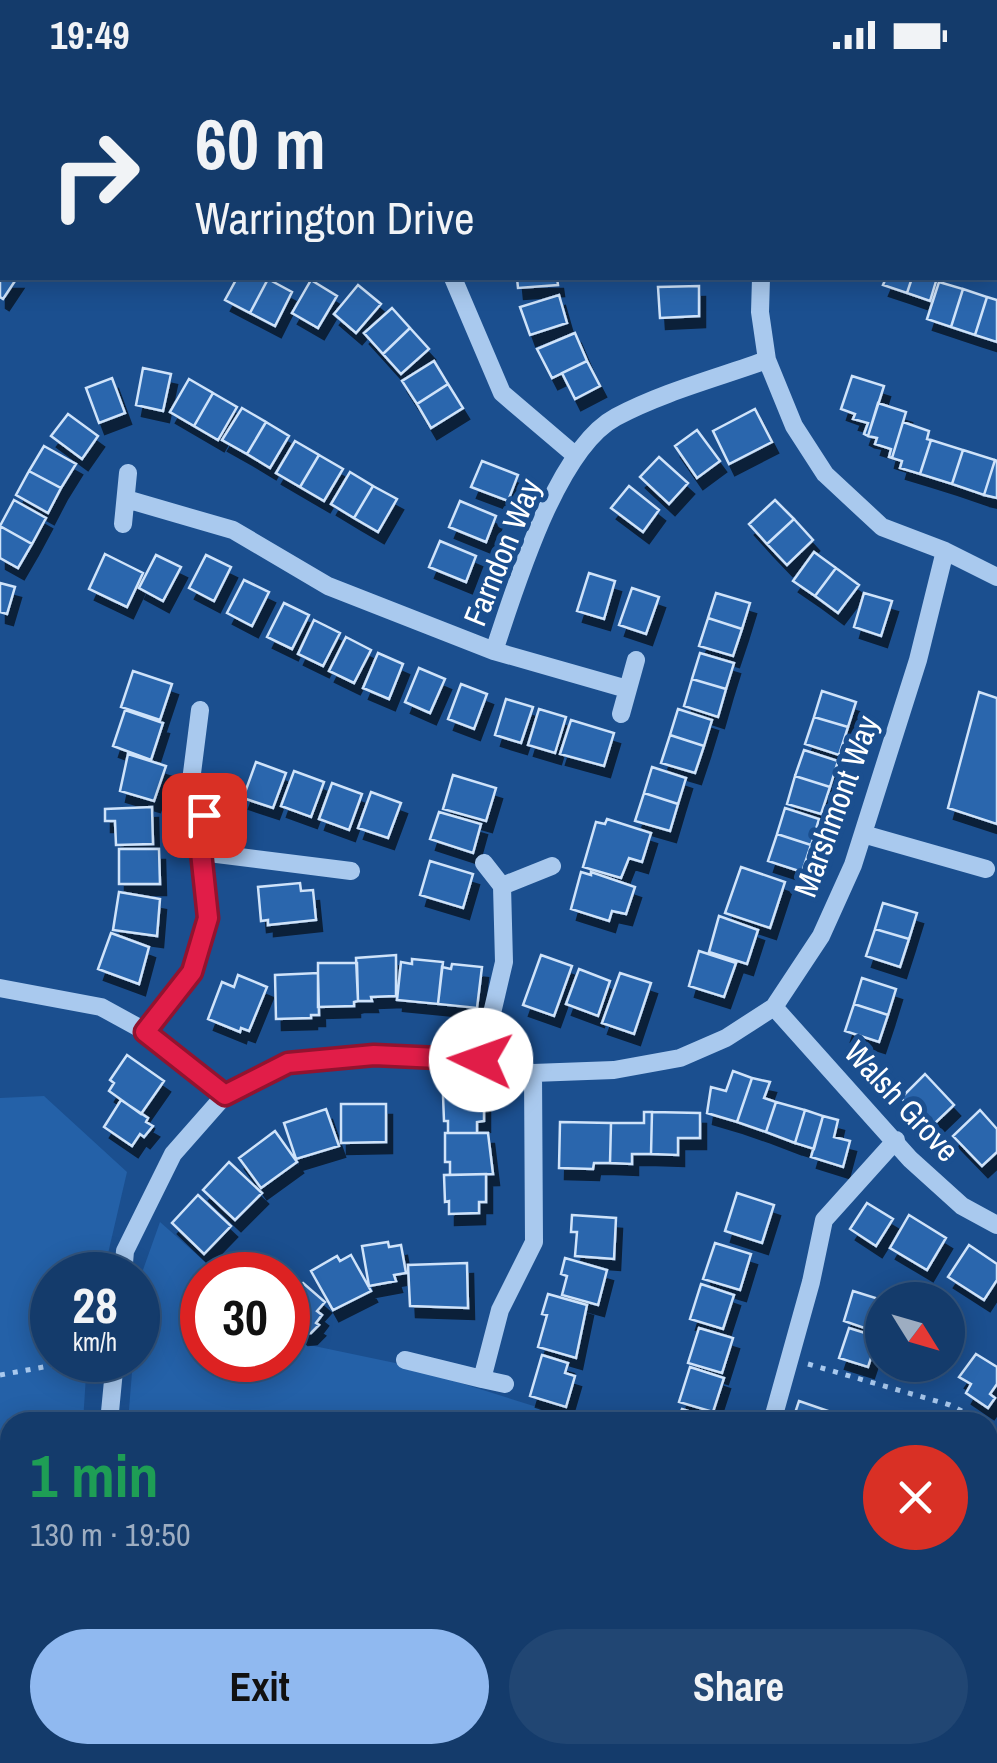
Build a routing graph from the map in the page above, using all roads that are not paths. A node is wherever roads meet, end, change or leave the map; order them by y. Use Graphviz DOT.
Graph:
graph roads {
  1 [pos="454,280"];
  2 [pos="761,280"];
  3 [pos="767,360"];
  4 [pos="576,456"];
  5 [pos="128,473"];
  6 [pos="126,499"];
  7 [pos="124,524"];
  8 [pos="945,552"];
  9 [pos="997,577"];
  10 [pos="494,652"];
  11 [pos="636,660"];
  12 [pos="627,689"];
  13 [pos="200,710"];
  14 [pos="622,714"];
  15 [pos="864,834"];
  16 [pos="201,852"];
  17 [pos="484,863"];
  18 [pos="552,866"];
  19 [pos="986,869"];
  20 [pos="351,872"];
  21 [pos="502,886"];
  22 [pos="0,988"];
  23 [pos="774,1006"];
  24 [pos="145,1032"];
  25 [pos="481,1060"];
  26 [pos="533,1074"];
  27 [pos="225,1095"];
  28 [pos="896,1140"];
  29 [pos="997,1225"];
  30 [pos="125,1252"];
  31 [pos="405,1360"];
  32 [pos="482,1379"];
  33 [pos="113,1382"];
  34 [pos="505,1384"];
  35 [pos="110,1412"];
  36 [pos="775,1412"];
  1 -- 4 [label="street"];
  2 -- 3 [label="street"];
  3 -- 4 [label="street, Farndon Way"];
  3 -- 8 [label="street"];
  4 -- 10 [label="street, Farndon Way"];
  5 -- 6 [label="street"];
  6 -- 7 [label="street"];
  6 -- 10 [label="street, Farndon Way"];
  8 -- 9 [label="street"];
  8 -- 15 [label="street, Marshmont Way"];
  10 -- 12 [label="street, Farndon Way"];
  11 -- 12 [label="street"];
  12 -- 14 [label="street"];
  13 -- 16 [label="street"];
  15 -- 19 [label="street"];
  15 -- 23 [label="street, Marshmont Way"];
  16 -- 20 [label="street"];
  16 -- 24 [label="street"];
  17 -- 21 [label="street"];
  18 -- 21 [label="street"];
  21 -- 25 [label="street"];
  22 -- 24 [label="street"];
  23 -- 26 [label="street, Marshmont Way"];
  23 -- 28 [label="street, Walsh Grove"];
  24 -- 27 [label="street"];
  25 -- 26 [label="street, Marshmont Way"];
  25 -- 27 [label="street, Marshmont Way"];
  26 -- 32 [label="street"];
  27 -- 30 [label="street, Marshmont Way"];
  28 -- 29 [label="street, Walsh Grove"];
  28 -- 36 [label="street"];
  31 -- 32 [label="street"];
  32 -- 34 [label="street"];
  33 -- 35 [label="street"];
}
